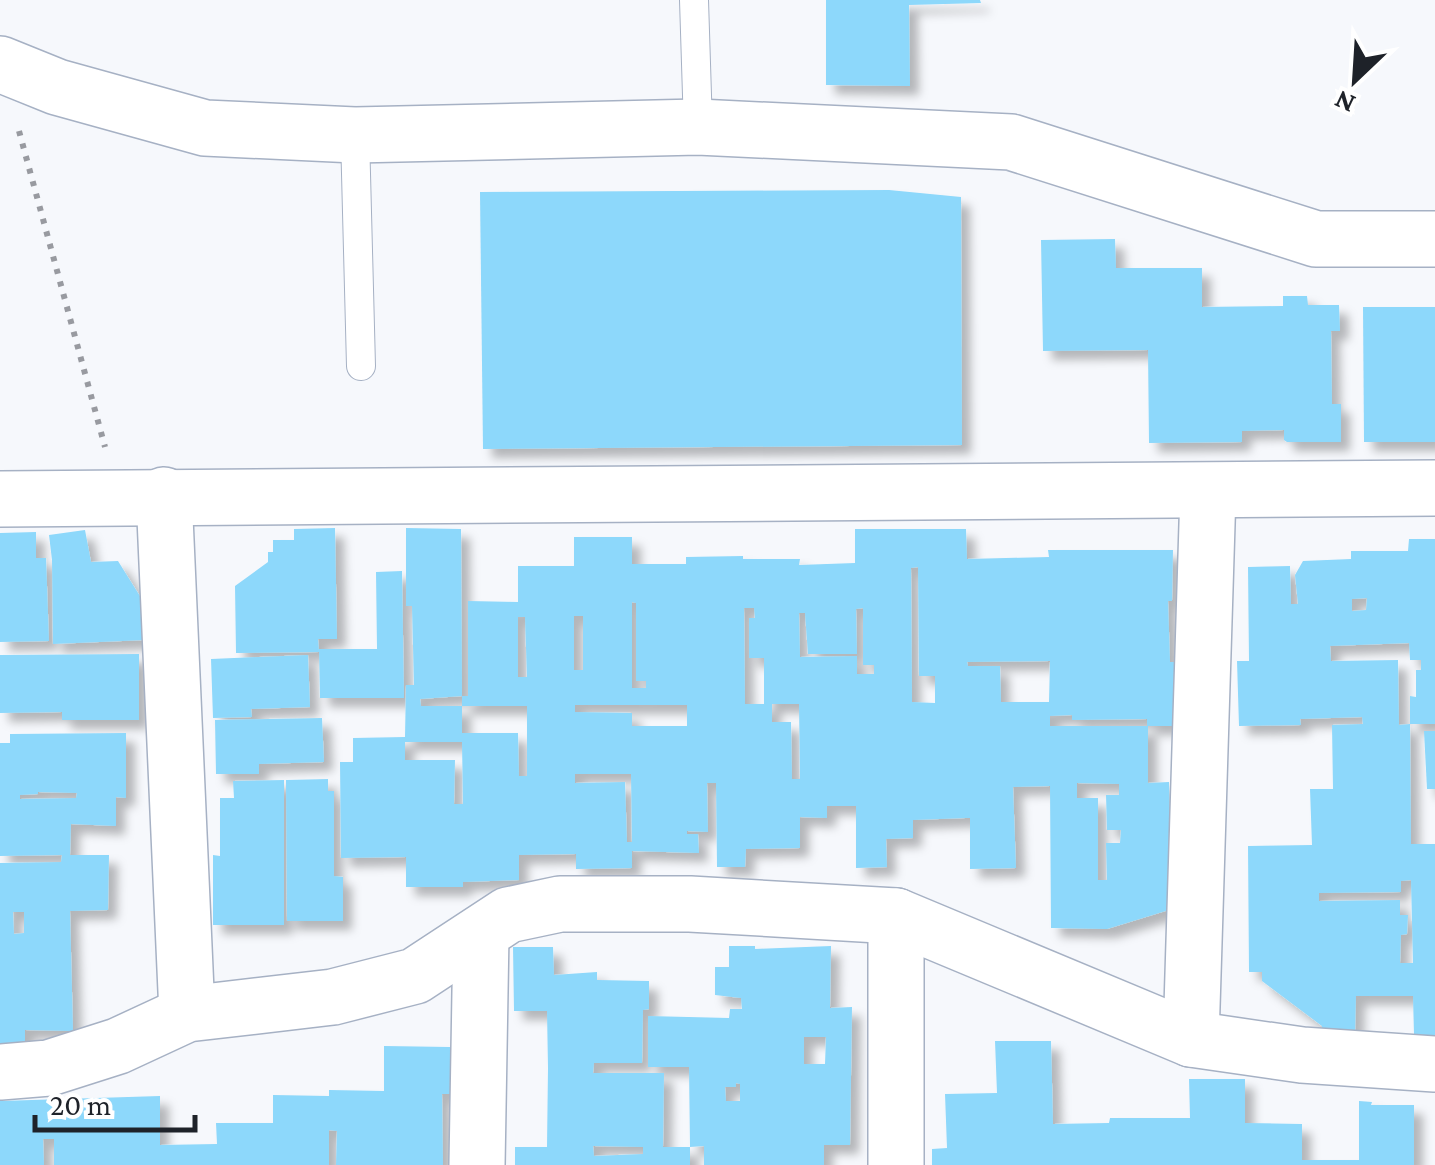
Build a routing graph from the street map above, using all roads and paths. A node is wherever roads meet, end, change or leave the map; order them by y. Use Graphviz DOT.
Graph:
graph roads {
  1 [pos="694,0"];
  2 [pos="0,64"];
  3 [pos="698,127"];
  4 [pos="355,135"];
  5 [pos="1435,239"];
  6 [pos="361,366"];
  7 [pos="1435,488"];
  8 [pos="1208,492"];
  9 [pos="141,496"];
  10 [pos="0,499"];
  11 [pos="896,916"];
  12 [pos="482,934"];
  13 [pos="187,1014"];
  14 [pos="1190,1038"];
  15 [pos="1435,1064"];
  16 [pos="0,1072"];
  17 [pos="476,1165"];
  18 [pos="896,1165"];
  1 -- 3 [label="lane"];
  2 -- 4 [label="street"];
  2 -- 9 [label="path"];
  3 -- 4 [label="street"];
  3 -- 5 [label="street"];
  4 -- 6 [label="lane"];
  7 -- 8 [label="street"];
  8 -- 9 [label="street"];
  8 -- 14 [label="street"];
  9 -- 10 [label="street"];
  9 -- 13 [label="street"];
  11 -- 12 [label="street"];
  11 -- 14 [label="street"];
  11 -- 18 [label="street"];
  12 -- 13 [label="street"];
  12 -- 17 [label="street"];
  13 -- 16 [label="street"];
  14 -- 15 [label="street"];
}
